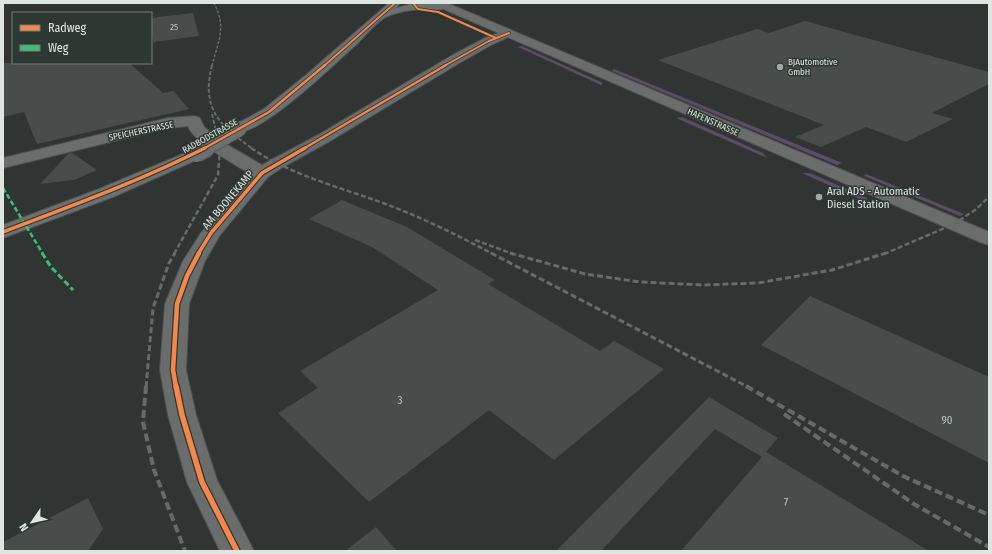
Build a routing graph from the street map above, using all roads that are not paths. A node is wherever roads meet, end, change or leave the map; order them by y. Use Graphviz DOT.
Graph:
graph roads {
  1 [pos="395,3"];
  2 [pos="441,5"];
  3 [pos="381,15"];
  4 [pos="509,33"];
  5 [pos="3,163"];
  6 [pos="262,173"];
  7 [pos="4,231"];
  8 [pos="989,239"];
  9 [pos="237,551"];
  1 -- 3 [label="main road, RADBODSTRASSE"];
  2 -- 3 [label="main road"];
  2 -- 4 [label="street, HAFENSTRASSE"];
  3 -- 7 [label="main road, RADBODSTRASSE, bridge"];
  4 -- 6 [label="street, AM BOONEKAMP"];
  4 -- 8 [label="street, HAFENSTRASSE"];
  5 -- 6 [label="street, SPEICHERSTRASSE"];
  6 -- 9 [label="street, AM BOONEKAMP"];
}
